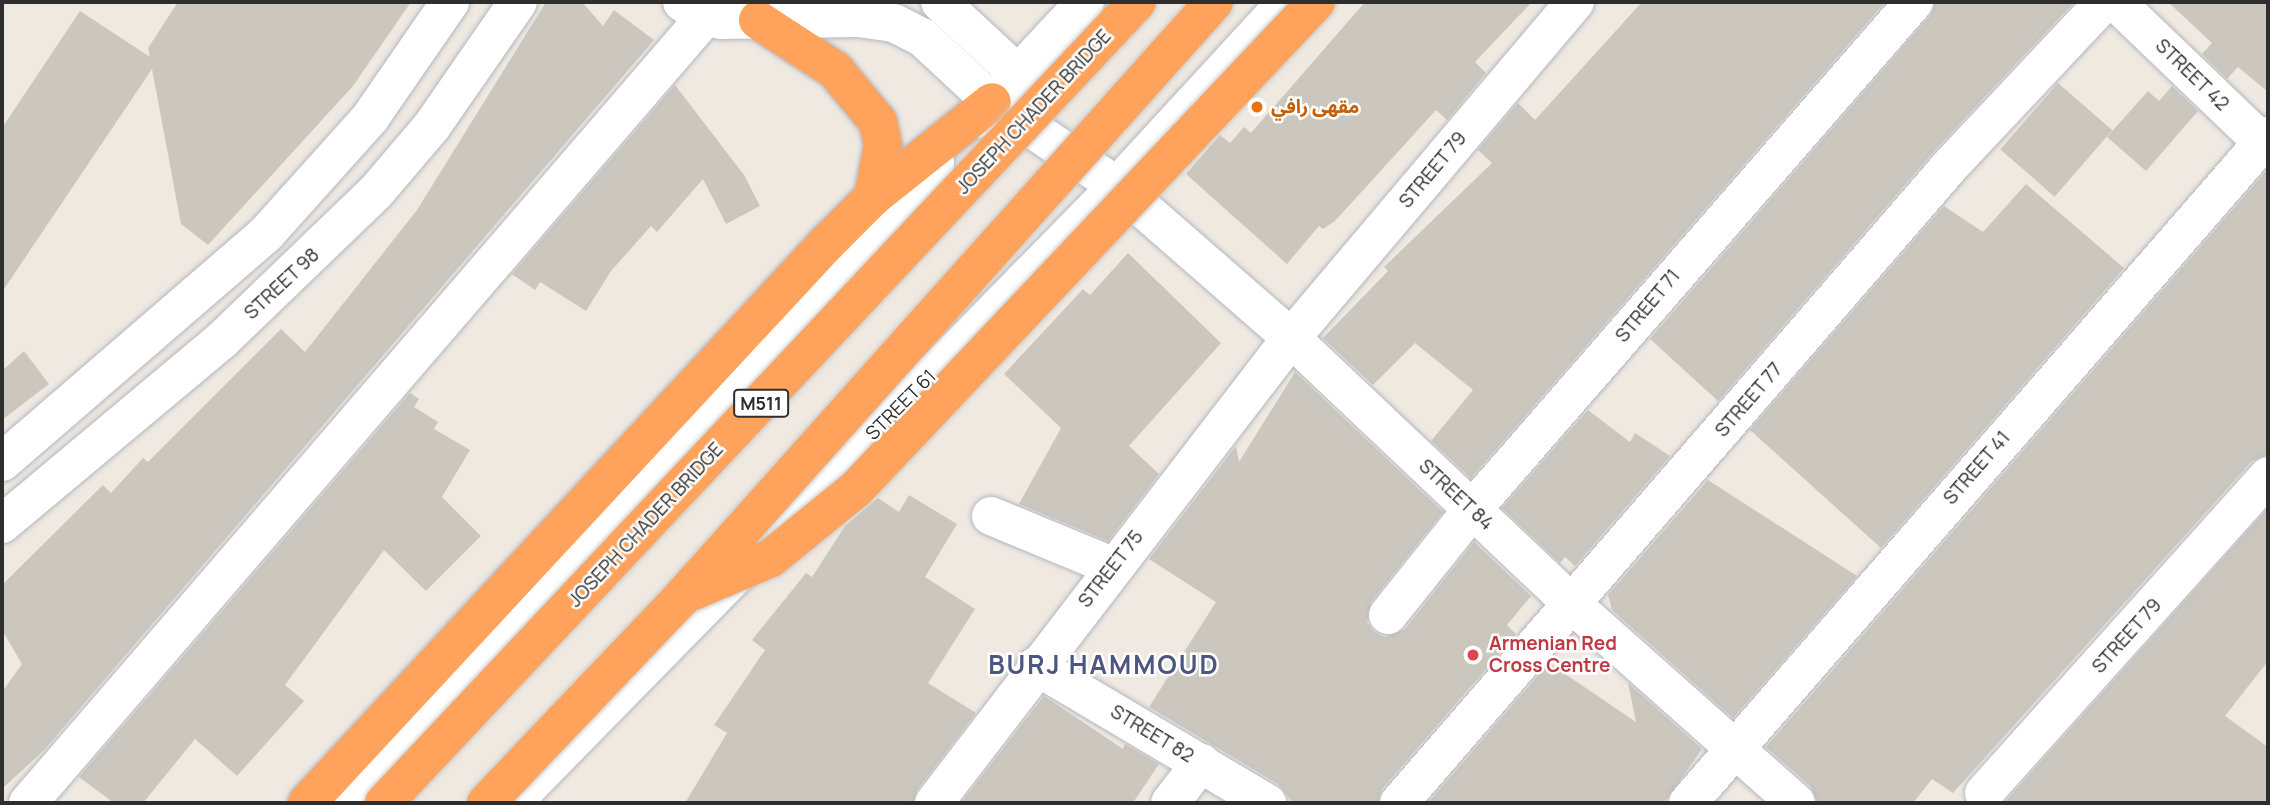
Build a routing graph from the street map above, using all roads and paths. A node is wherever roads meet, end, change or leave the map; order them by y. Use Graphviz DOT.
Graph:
graph roads {
  1 [pos="450,2"];
  2 [pos="518,2"];
  3 [pos="940,2"];
  4 [pos="1085,2"];
  5 [pos="1137,2"];
  6 [pos="1214,2"];
  7 [pos="1286,2"];
  8 [pos="1316,2"];
  9 [pos="1575,2"];
  10 [pos="1914,2"];
  11 [pos="2104,2"];
  12 [pos="2116,2"];
  13 [pos="693,9"];
  14 [pos="758,20"];
  15 [pos="1018,74"];
  16 [pos="992,102"];
  17 [pos="2266,142"];
  18 [pos="1117,186"];
  19 [pos="873,197"];
  20 [pos="1291,338"];
  21 [pos="2,462"];
  22 [pos="2268,476"];
  23 [pos="1471,511"];
  24 [pos="991,516"];
  25 [pos="2,524"];
  26 [pos="1112,566"];
  27 [pos="682,596"];
  28 [pos="1573,605"];
  29 [pos="1388,615"];
  30 [pos="1036,666"];
  31 [pos="1734,745"];
  32 [pos="1201,763"];
  33 [pos="1984,793"];
  34 [pos="530,798"];
  35 [pos="28,803"];
  36 [pos="307,803"];
  37 [pos="337,803"];
  38 [pos="384,803"];
  39 [pos="486,803"];
  40 [pos="934,803"];
  41 [pos="1170,803"];
  42 [pos="1268,803"];
  43 [pos="1399,803"];
  44 [pos="1688,803"];
  45 [pos="1796,803"];
  1 -- 21 [label="street"];
  2 -- 25 [label="street, STREET 98"];
  3 -- 15 [label="street"];
  4 -- 15 [label="street"];
  5 -- 38 [label="highway, JOSEPH CHADER BRIDGE / M511, bridge"];
  6 -- 27 [label="highway, bridge"];
  7 -- 18 [label="street, STREET 61"];
  8 -- 27 [label="highway, bridge"];
  9 -- 20 [label="street, STREET 79"];
  10 -- 23 [label="street, STREET 71"];
  11 -- 28 [label="street, STREET 77"];
  12 -- 17 [label="street, STREET 42"];
  13 -- 14 [label="street, STREET 84"];
  13 -- 35 [label="street"];
  14 -- 16 [label="street, STREET 84"];
  14 -- 19 [label="highway"];
  15 -- 16 [label="street"];
  16 -- 18 [label="street, STREET 84"];
  16 -- 19 [label="highway"];
  16 -- 37 [label="street"];
  17 -- 31 [label="street, STREET 41"];
  18 -- 20 [label="street, STREET 84"];
  18 -- 34 [label="street, STREET 61"];
  19 -- 36 [label="highway"];
  20 -- 23 [label="street, STREET 84"];
  20 -- 26 [label="street, STREET 75"];
  22 -- 33 [label="street, STREET 79"];
  23 -- 28 [label="street, STREET 84"];
  23 -- 29 [label="street, STREET 71"];
  24 -- 26 [label="street"];
  26 -- 30 [label="street, STREET 75"];
  27 -- 39 [label="highway, bridge"];
  28 -- 31 [label="street, STREET 84"];
  28 -- 43 [label="street, STREET 77"];
  30 -- 32 [label="street, STREET 82"];
  30 -- 40 [label="street, STREET 75"];
  31 -- 44 [label="street, STREET 41"];
  31 -- 45 [label="street, STREET 84"];
  32 -- 41 [label="street"];
  32 -- 42 [label="street, STREET 82"];
}
